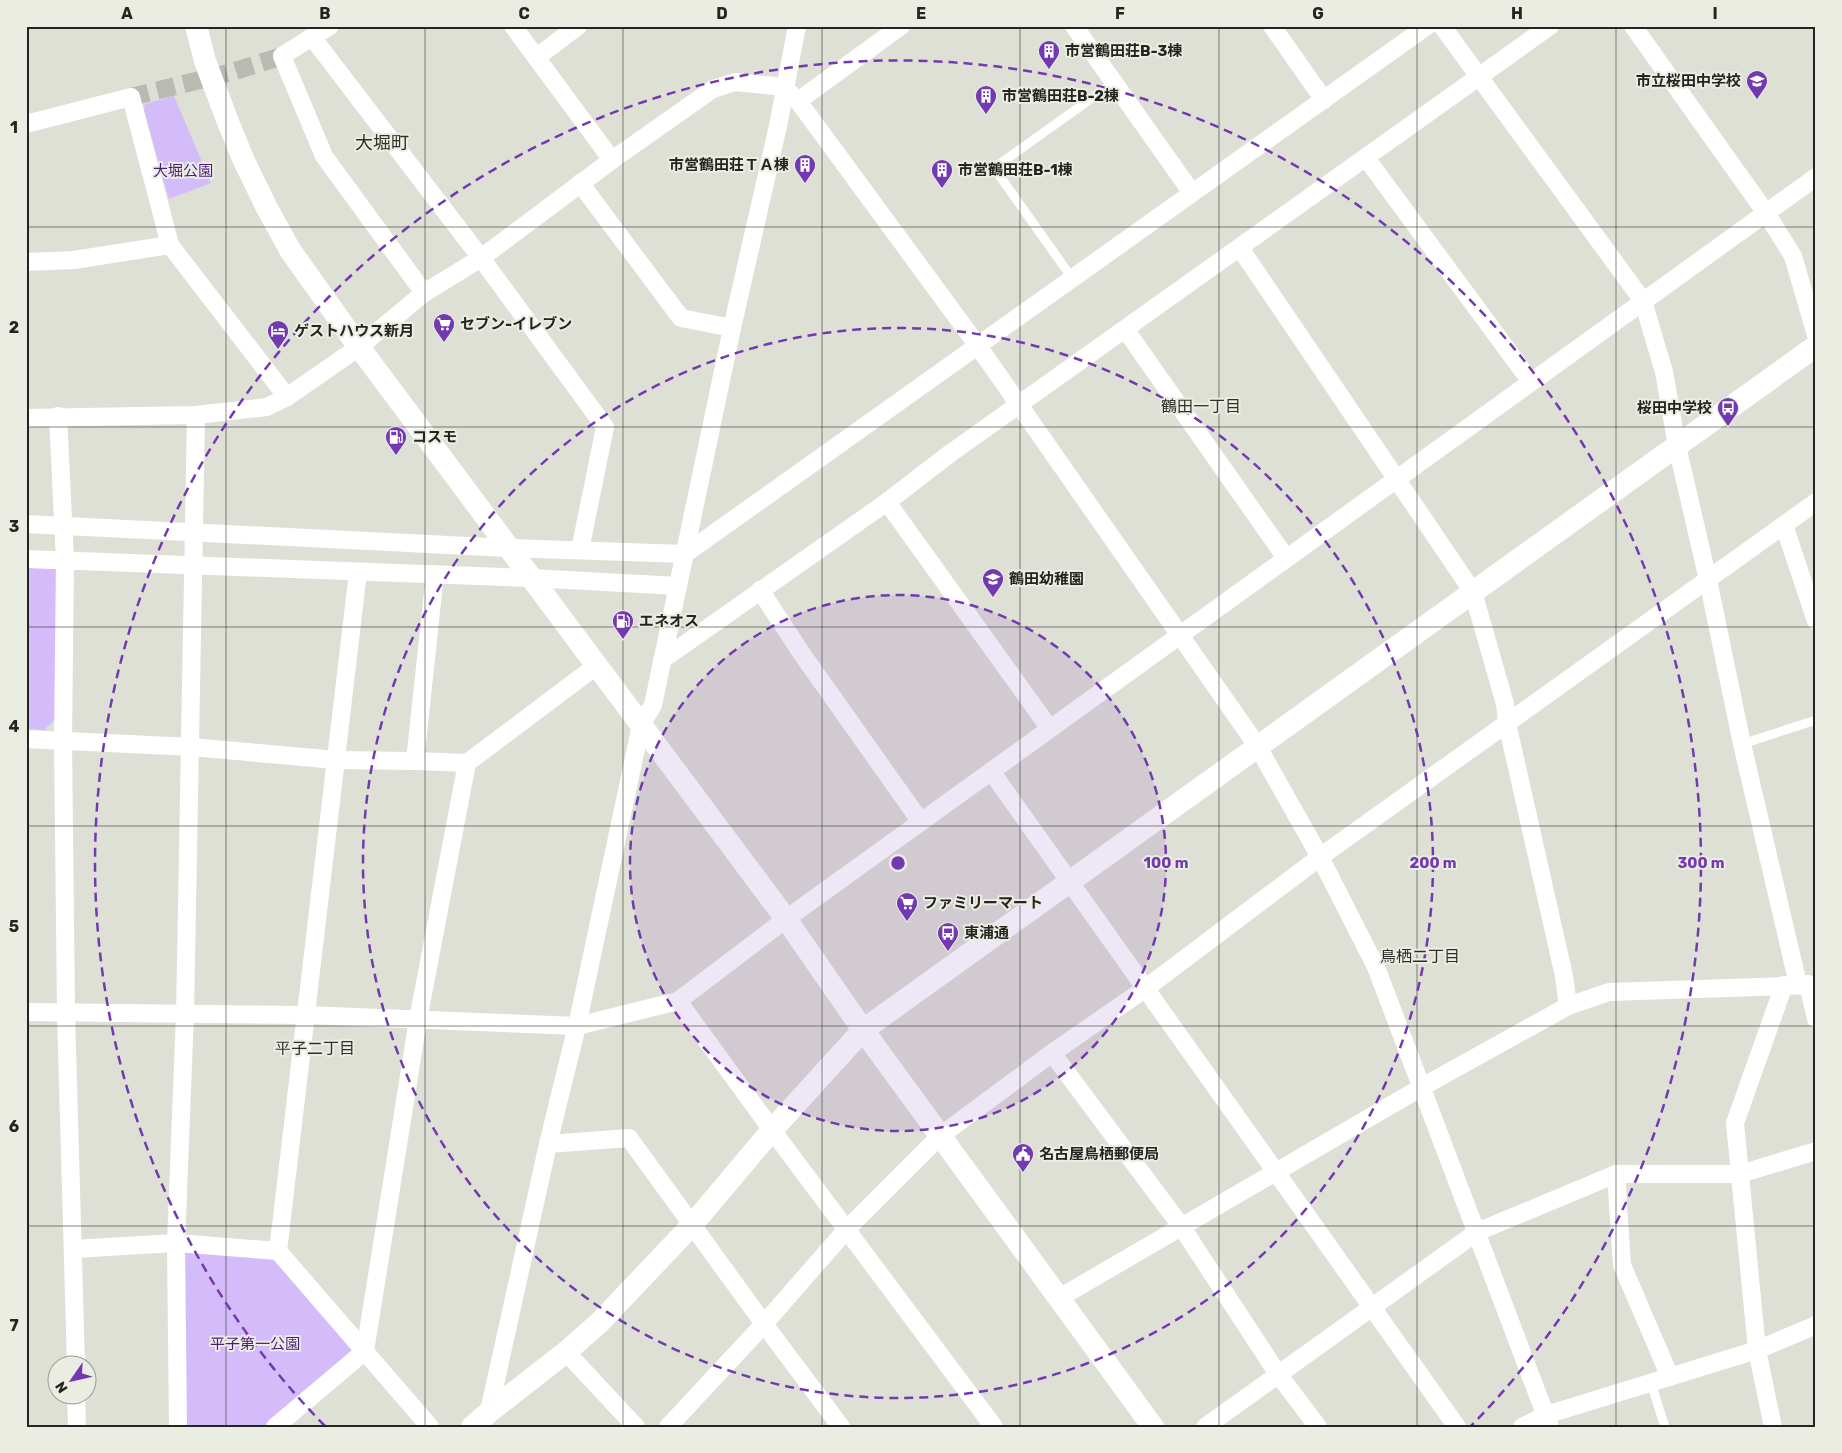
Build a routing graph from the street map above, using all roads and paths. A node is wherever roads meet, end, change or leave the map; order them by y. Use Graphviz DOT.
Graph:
graph roads {
  1 [pos="196,26"];
  2 [pos="330,26"];
  3 [pos="513,26"];
  4 [pos="578,26"];
  5 [pos="797,26"];
  6 [pos="901,26"];
  7 [pos="1074,26"];
  8 [pos="1272,26"];
  9 [pos="1427,26"];
  10 [pos="1442,26"];
  11 [pos="1550,26"];
  12 [pos="1633,26"];
  13 [pos="312,38"];
  14 [pos="537,57"];
  15 [pos="1479,77"];
  16 [pos="1113,83"];
  17 [pos="784,87"];
  18 [pos="1324,100"];
  19 [pos="798,101"];
  20 [pos="26,124"];
  21 [pos="1366,158"];
  22 [pos="612,160"];
  23 [pos="1816,177"];
  24 [pos="580,183"];
  25 [pos="1192,194"];
  26 [pos="1766,213"];
  27 [pos="170,245"];
  28 [pos="1240,248"];
  29 [pos="481,258"];
  30 [pos="26,262"];
  31 [pos="1072,278"];
  32 [pos="424,293"];
  33 [pos="1643,301"];
  34 [pos="732,328"];
  35 [pos="1125,329"];
  36 [pos="1816,335"];
  37 [pos="978,346"];
  38 [pos="1816,346"];
  39 [pos="359,347"];
  40 [pos="1530,382"];
  41 [pos="287,397"];
  42 [pos="1019,405"];
  43 [pos="58,416"];
  44 [pos="196,416"];
  45 [pos="26,418"];
  46 [pos="1677,446"];
  47 [pos="1397,479"];
  48 [pos="887,502"];
  49 [pos="1816,502"];
  50 [pos="26,524"];
  51 [pos="1784,525"];
  52 [pos="64,526"];
  53 [pos="193,533"];
  54 [pos="508,548"];
  55 [pos="580,550"];
  56 [pos="685,554"];
  57 [pos="1286,558"];
  58 [pos="26,559"];
  59 [pos="66,560"];
  60 [pos="193,565"];
  61 [pos="358,572"];
  62 [pos="435,574"];
  63 [pos="531,578"];
  64 [pos="1708,580"];
  65 [pos="678,586"];
  66 [pos="760,590"];
  67 [pos="1473,592"];
  68 [pos="1816,622"];
  69 [pos="1180,635"];
  70 [pos="662,660"];
  71 [pos="596,666"];
  72 [pos="1816,720"];
  73 [pos="1507,723"];
  74 [pos="641,725"];
  75 [pos="1050,729"];
  76 [pos="26,739"];
  77 [pos="63,742"];
  78 [pos="1742,744"];
  79 [pos="191,747"];
  80 [pos="1258,747"];
  81 [pos="336,760"];
  82 [pos="414,761"];
  83 [pos="468,763"];
  84 [pos="991,771"];
  85 [pos="921,822"];
  86 [pos="1320,857"];
  87 [pos="1070,882"];
  88 [pos="786,919"];
  89 [pos="1801,985"];
  90 [pos="1146,988"];
  91 [pos="678,1001"];
  92 [pos="1568,1006"];
  93 [pos="26,1012"];
  94 [pos="66,1012"];
  95 [pos="185,1014"];
  96 [pos="306,1015"];
  97 [pos="1816,1019"];
  98 [pos="418,1020"];
  99 [pos="576,1026"];
  100 [pos="863,1030"];
  101 [pos="1052,1053"];
  102 [pos="1422,1087"];
  103 [pos="772,1130"];
  104 [pos="940,1136"];
  105 [pos="548,1144"];
  106 [pos="1816,1151"];
  107 [pos="1276,1171"];
  108 [pos="1616,1174"];
  109 [pos="1740,1174"];
  110 [pos="692,1225"];
  111 [pos="1181,1226"];
  112 [pos="847,1229"];
  113 [pos="1477,1232"];
  114 [pos="176,1243"];
  115 [pos="73,1249"];
  116 [pos="278,1251"];
  117 [pos="1059,1298"];
  118 [pos="1372,1308"];
  119 [pos="764,1324"];
  120 [pos="1816,1325"];
  121 [pos="1757,1350"];
  122 [pos="365,1351"];
  123 [pos="566,1352"];
  124 [pos="76,1356"];
  125 [pos="1278,1374"];
  126 [pos="1670,1377"];
  127 [pos="1651,1382"];
  128 [pos="76,1406"];
  129 [pos="487,1419"];
  130 [pos="1548,1421"];
  131 [pos="77,1427"];
  132 [pos="178,1427"];
  133 [pos="275,1427"];
  134 [pos="430,1427"];
  135 [pos="472,1427"];
  136 [pos="636,1427"];
  137 [pos="668,1427"];
  138 [pos="841,1427"];
  139 [pos="994,1427"];
  140 [pos="1153,1427"];
  141 [pos="1205,1427"];
  142 [pos="1318,1427"];
  143 [pos="1457,1427"];
  144 [pos="1522,1427"];
  145 [pos="1665,1427"];
  146 [pos="1773,1427"];
  1 -- 39 [label="street"];
  2 -- 13 [label="street"];
  3 -- 14 [label="street"];
  4 -- 14 [label="street"];
  5 -- 17 [label="street"];
  6 -- 19 [label="street"];
  7 -- 16 [label="street"];
  8 -- 18 [label="street"];
  9 -- 18 [label="street"];
  10 -- 15 [label="street"];
  11 -- 15 [label="street"];
  12 -- 26 [label="street"];
  13 -- 29 [label="street"];
  13 -- 32 [label="street"];
  14 -- 22 [label="street"];
  15 -- 21 [label="street"];
  15 -- 33 [label="street"];
  16 -- 25 [label="street"];
  16 -- 31 [label="lane"];
  17 -- 19 [label="street"];
  17 -- 22 [label="street"];
  17 -- 34 [label="street"];
  18 -- 25 [label="street"];
  19 -- 37 [label="street"];
  20 -- 27 [label="street"];
  21 -- 28 [label="street"];
  21 -- 40 [label="street"];
  22 -- 24 [label="street"];
  23 -- 26 [label="street"];
  24 -- 29 [label="street"];
  24 -- 34 [label="street"];
  25 -- 31 [label="street"];
  26 -- 33 [label="street"];
  26 -- 36 [label="street"];
  27 -- 30 [label="street"];
  27 -- 41 [label="street"];
  28 -- 35 [label="street"];
  28 -- 47 [label="street"];
  29 -- 32 [label="street"];
  29 -- 55 [label="street"];
  31 -- 37 [label="street"];
  32 -- 39 [label="street"];
  33 -- 40 [label="street"];
  33 -- 46 [label="street"];
  34 -- 56 [label="street"];
  35 -- 42 [label="street"];
  35 -- 57 [label="street"];
  37 -- 42 [label="street"];
  37 -- 56 [label="street"];
  38 -- 46 [label="street"];
  39 -- 41 [label="street"];
  39 -- 54 [label="street"];
  40 -- 47 [label="street"];
  41 -- 44 [label="street"];
  42 -- 48 [label="street"];
  42 -- 69 [label="street"];
  43 -- 44 [label="street"];
  43 -- 45 [label="street"];
  43 -- 52 [label="street"];
  44 -- 53 [label="street"];
  46 -- 64 [label="street"];
  46 -- 67 [label="street"];
  47 -- 57 [label="street"];
  47 -- 67 [label="street"];
  48 -- 66 [label="street"];
  48 -- 75 [label="street"];
  49 -- 51 [label="street"];
  50 -- 52 [label="street"];
  51 -- 64 [label="street"];
  51 -- 68 [label="street"];
  52 -- 53 [label="street"];
  52 -- 59 [label="street"];
  53 -- 54 [label="street"];
  53 -- 60 [label="street"];
  54 -- 55 [label="street"];
  54 -- 63 [label="street"];
  55 -- 56 [label="street"];
  56 -- 65 [label="street"];
  57 -- 69 [label="street"];
  58 -- 59 [label="street"];
  59 -- 60 [label="street"];
  59 -- 77 [label="street"];
  60 -- 61 [label="street"];
  60 -- 79 [label="street"];
  61 -- 62 [label="street"];
  61 -- 81 [label="street"];
  62 -- 63 [label="street"];
  62 -- 82 [label="street"];
  63 -- 65 [label="street"];
  63 -- 71 [label="street"];
  64 -- 73 [label="street"];
  64 -- 78 [label="street"];
  65 -- 70 [label="street"];
  66 -- 70 [label="street"];
  66 -- 85 [label="street"];
  67 -- 73 [label="street"];
  67 -- 80 [label="street"];
  69 -- 75 [label="street"];
  69 -- 80 [label="street"];
  70 -- 74 [label="street"];
  71 -- 74 [label="street"];
  71 -- 83 [label="street"];
  72 -- 78 [label="lane"];
  73 -- 86 [label="street"];
  73 -- 92 [label="street"];
  74 -- 88 [label="street"];
  74 -- 99 [label="street"];
  75 -- 84 [label="street"];
  76 -- 77 [label="street"];
  77 -- 79 [label="street"];
  77 -- 94 [label="street"];
  78 -- 89 [label="street"];
  79 -- 81 [label="street"];
  79 -- 95 [label="street"];
  80 -- 86 [label="street"];
  80 -- 87 [label="street"];
  81 -- 82 [label="street"];
  81 -- 96 [label="street"];
  82 -- 83 [label="street"];
  83 -- 98 [label="street"];
  84 -- 85 [label="street"];
  84 -- 87 [label="street"];
  85 -- 88 [label="street"];
  86 -- 90 [label="street"];
  86 -- 102 [label="street"];
  87 -- 90 [label="street"];
  87 -- 100 [label="street"];
  88 -- 91 [label="street"];
  88 -- 100 [label="street"];
  89 -- 92 [label="street"];
  89 -- 97 [label="street"];
  89 -- 109 [label="street"];
  90 -- 101 [label="street"];
  90 -- 107 [label="street"];
  91 -- 99 [label="street"];
  91 -- 103 [label="street"];
  92 -- 102 [label="street"];
  93 -- 94 [label="street"];
  94 -- 95 [label="street"];
  94 -- 115 [label="street"];
  95 -- 96 [label="street"];
  95 -- 114 [label="street"];
  96 -- 98 [label="street"];
  96 -- 116 [label="street"];
  98 -- 99 [label="street"];
  98 -- 122 [label="street"];
  99 -- 105 [label="street"];
  100 -- 103 [label="street"];
  100 -- 104 [label="street"];
  101 -- 104 [label="street"];
  101 -- 111 [label="street"];
  102 -- 107 [label="street"];
  102 -- 113 [label="street"];
  103 -- 110 [label="street"];
  103 -- 112 [label="street"];
  104 -- 112 [label="street"];
  104 -- 117 [label="street"];
  105 -- 110 [label="street"];
  105 -- 129 [label="street"];
  106 -- 109 [label="street"];
  107 -- 111 [label="street"];
  107 -- 118 [label="street"];
  108 -- 109 [label="street"];
  108 -- 113 [label="street"];
  108 -- 126 [label="street"];
  109 -- 121 [label="street"];
  110 -- 119 [label="street"];
  110 -- 123 [label="street"];
  111 -- 117 [label="street"];
  111 -- 125 [label="street"];
  112 -- 119 [label="street"];
  112 -- 139 [label="street"];
  113 -- 118 [label="street"];
  113 -- 130 [label="street"];
  114 -- 115 [label="street"];
  114 -- 116 [label="street"];
  114 -- 132 [label="street"];
  115 -- 124 [label="street"];
  116 -- 122 [label="street"];
  117 -- 140 [label="street"];
  118 -- 125 [label="street"];
  118 -- 143 [label="street"];
  119 -- 137 [label="street"];
  119 -- 138 [label="street"];
  120 -- 121 [label="street"];
  121 -- 126 [label="street"];
  121 -- 146 [label="street"];
  122 -- 133 [label="street"];
  122 -- 134 [label="street"];
  123 -- 129 [label="street"];
  123 -- 136 [label="street"];
  125 -- 141 [label="street"];
  125 -- 142 [label="street"];
  126 -- 127 [label="street"];
  127 -- 130 [label="street"];
  127 -- 145 [label="lane"];
  128 -- 131 [label="street"];
  129 -- 135 [label="street"];
  130 -- 144 [label="street"];
}
